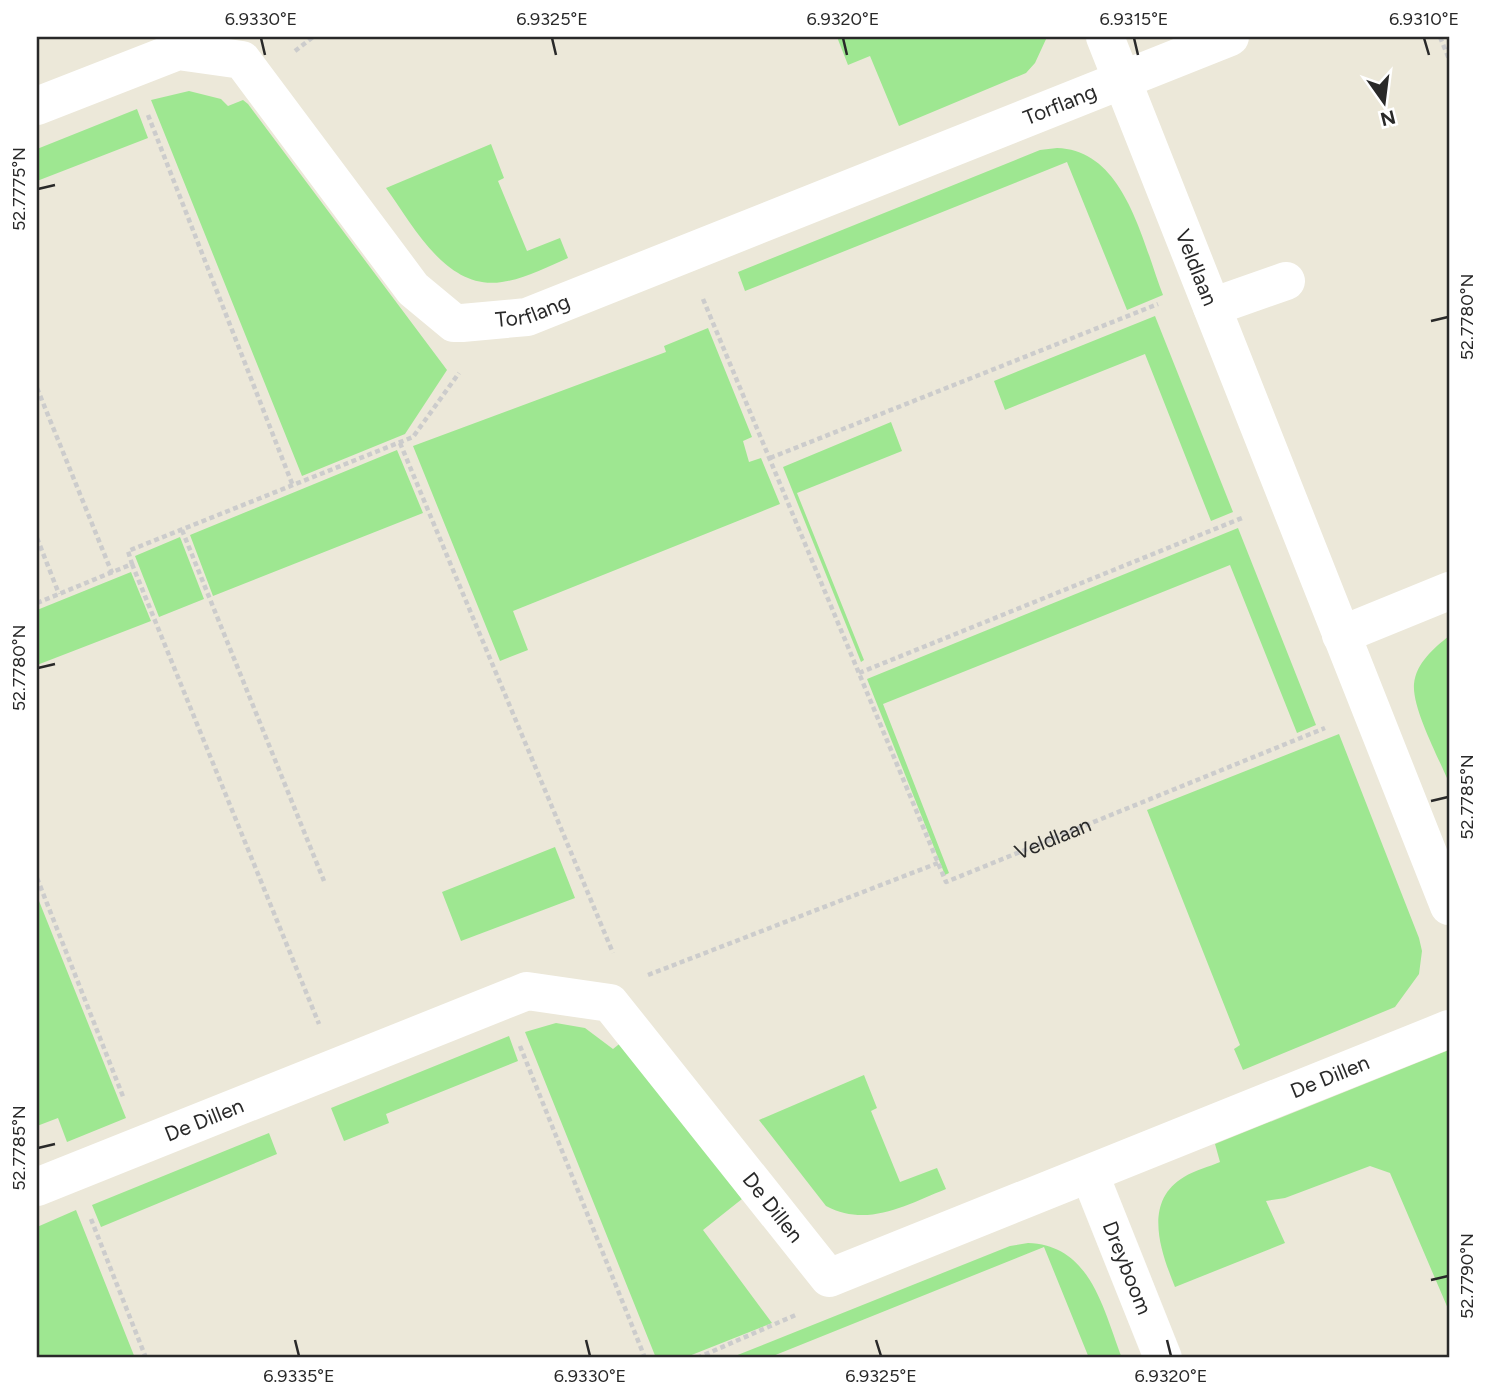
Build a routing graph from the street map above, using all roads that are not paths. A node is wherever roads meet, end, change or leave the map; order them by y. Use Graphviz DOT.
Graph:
graph roads {
  1 [pos="1105,37"];
  2 [pos="1230,37"];
  3 [pos="1123,80"];
  4 [pos="37,106"];
  5 [pos="1286,281"];
  6 [pos="1208,296"];
  7 [pos="1449,591"];
  8 [pos="1341,635"];
  9 [pos="1449,906"];
  10 [pos="1449,1029"];
  11 [pos="1090,1175"];
  12 [pos="37,1187"];
  13 [pos="1163,1358"];
  1 -- 3 [label="street, Veldlaan"];
  2 -- 3 [label="street, Torflang"];
  3 -- 4 [label="street, Torflang"];
  3 -- 6 [label="street, Veldlaan"];
  5 -- 6 [label="street"];
  6 -- 8 [label="street, Veldlaan"];
  7 -- 8 [label="street"];
  8 -- 9 [label="street, Veldlaan"];
  10 -- 11 [label="street, De Dillen"];
  11 -- 12 [label="street, De Dillen"];
  11 -- 13 [label="street, Dreyboom"];
}
